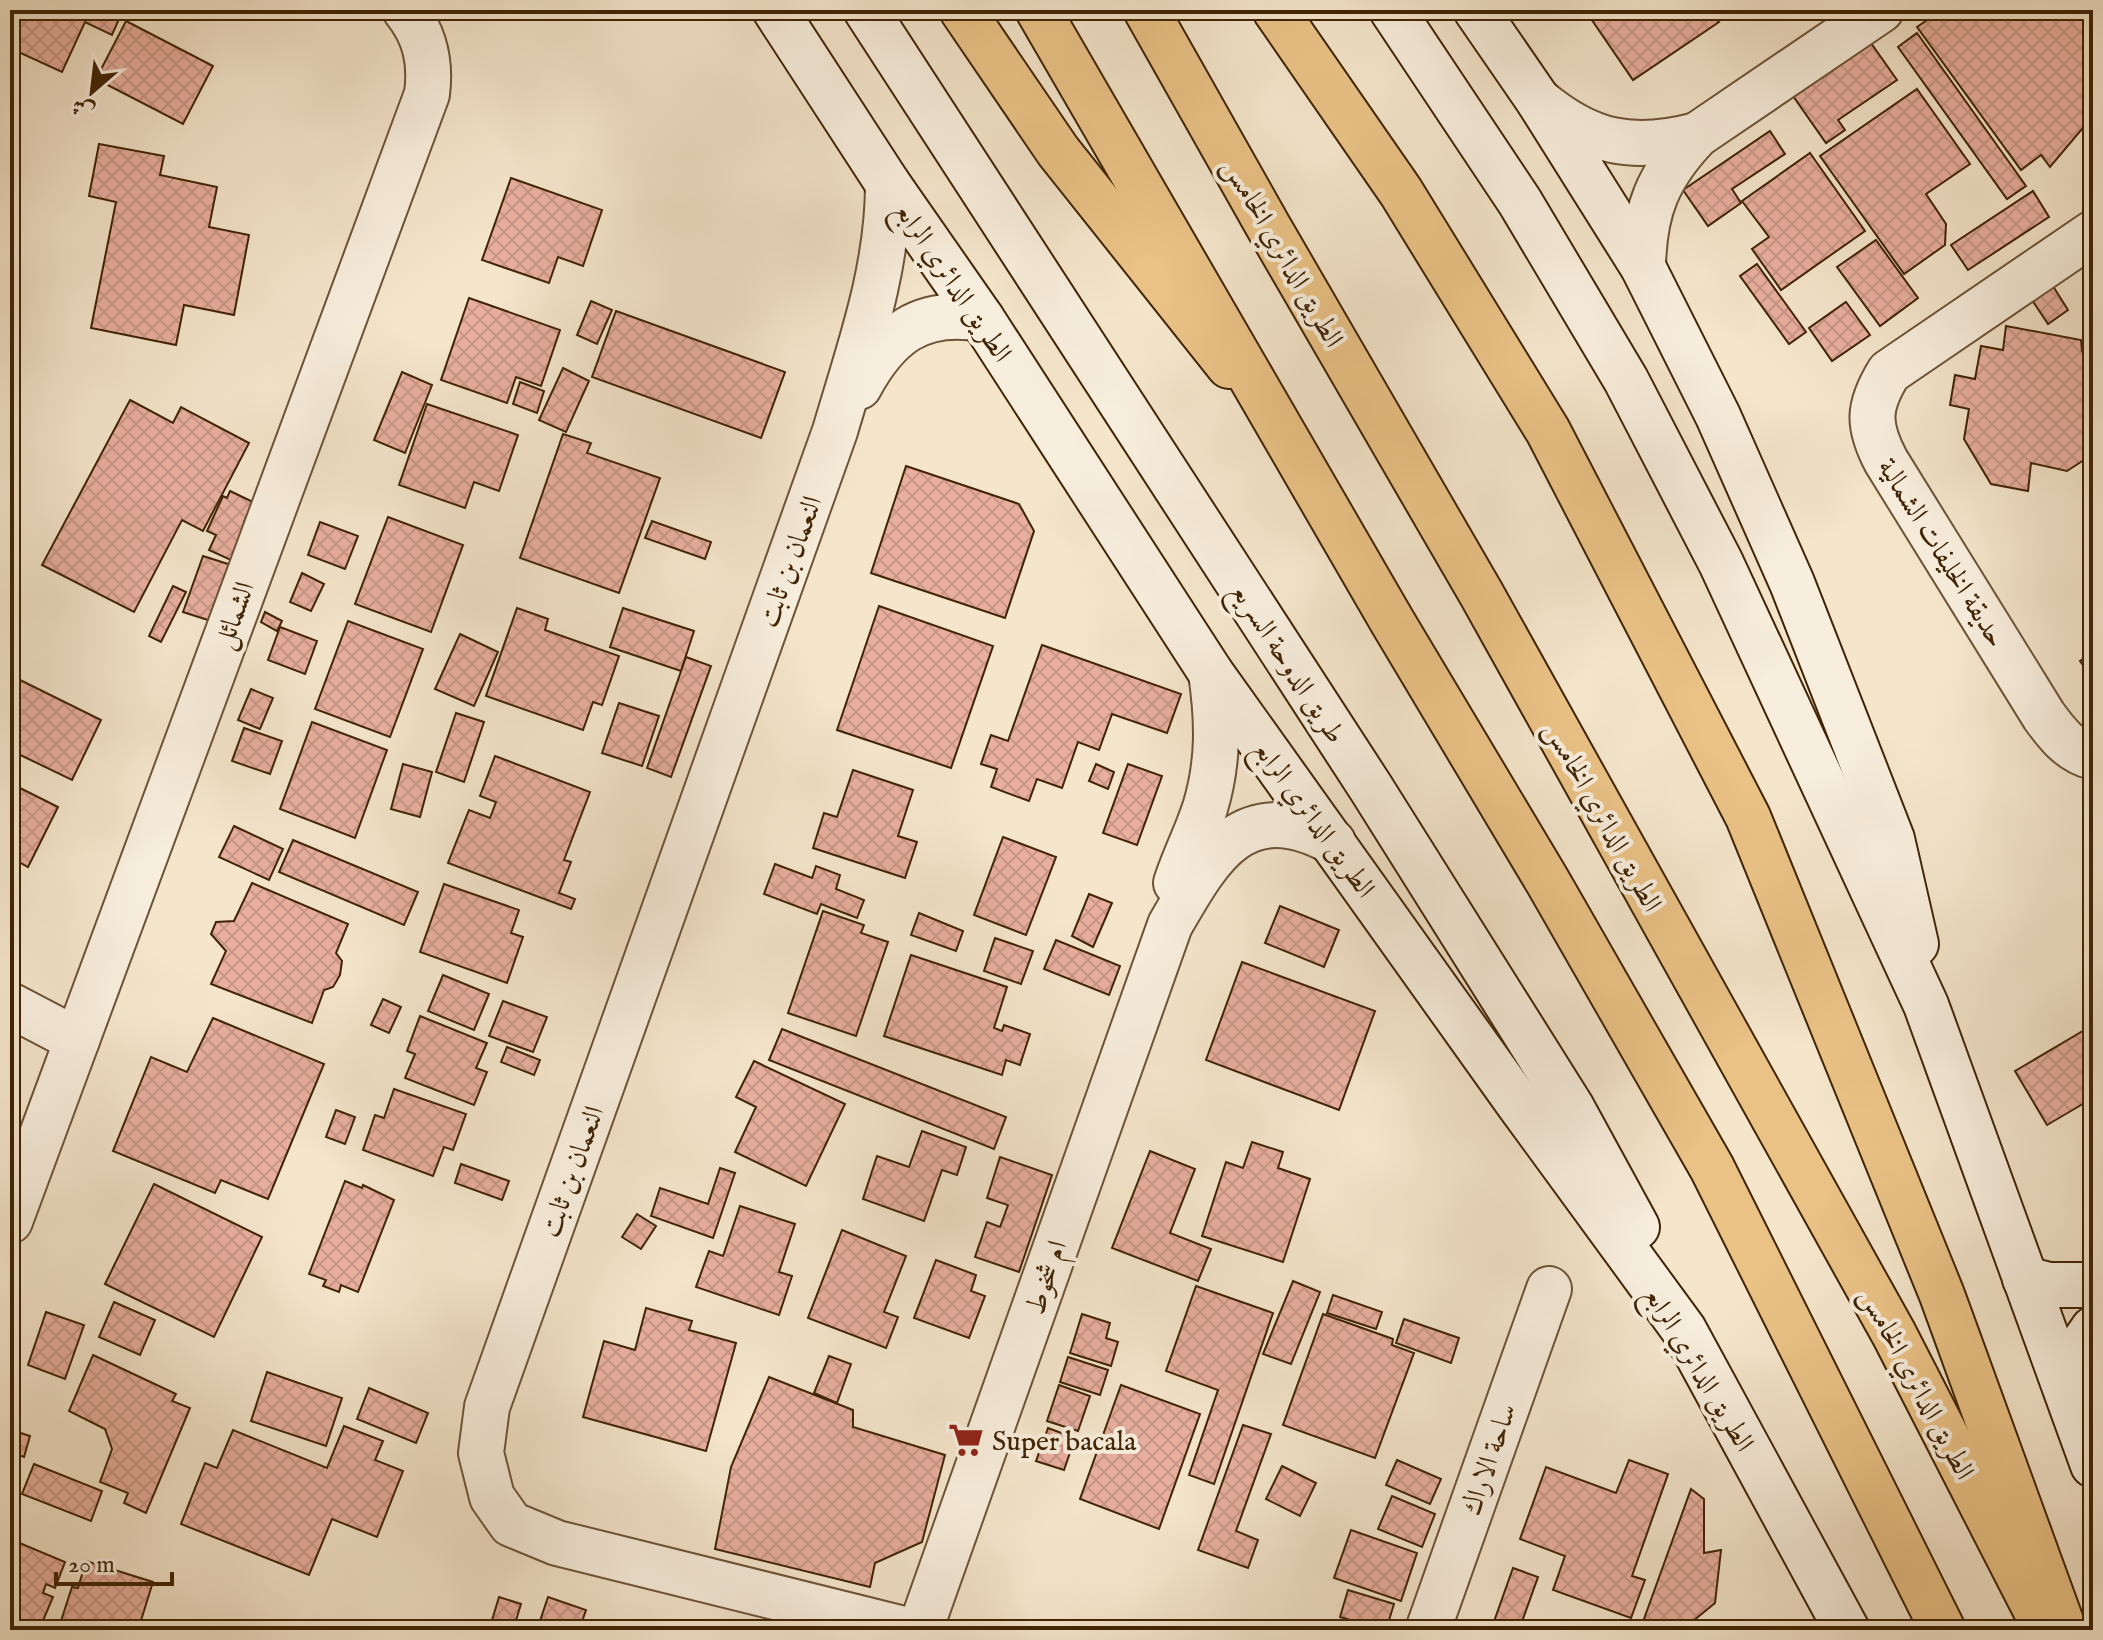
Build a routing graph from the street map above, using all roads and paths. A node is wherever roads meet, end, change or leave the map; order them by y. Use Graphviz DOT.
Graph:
graph roads {
  1 [pos="405,10"];
  2 [pos="775,10"];
  3 [pos="866,10"];
  4 [pos="962,10"];
  5 [pos="1038,10"];
  6 [pos="1146,10"];
  7 [pos="1275,10"];
  8 [pos="1392,10"];
  9 [pos="1476,10"];
  10 [pos="1881,10"];
  11 [pos="1538,100"];
  12 [pos="1697,135"];
  13 [pos="888,184"];
  14 [pos="2093,233"];
  15 [pos="1643,267"];
  16 [pos="982,319"];
  17 [pos="835,431"];
  18 [pos="1285,437"];
  19 [pos="1211,673"];
  20 [pos="2093,757"];
  21 [pos="1333,842"];
  22 [pos="1170,925"];
  23 [pos="10,1005"];
  24 [pos="1926,1005"];
  25 [pos="77,1040"];
  26 [pos="10,1221"];
  27 [pos="2025,1279"];
  28 [pos="2093,1285"];
  29 [pos="1549,1289"];
  30 [pos="2093,1329"];
  31 [pos="1684,1330"];
  32 [pos="2061,1375"];
  33 [pos="2093,1465"];
  34 [pos="908,1630"];
  35 [pos="920,1630"];
  36 [pos="1428,1630"];
  37 [pos="1847,1630"];
  38 [pos="1943,1630"];
  39 [pos="2046,1630"];
  40 [pos="2064,1630"];
  1 -- 25 [label="street, الشمائل"];
  2 -- 13 [label="street, الطريق الدائري الرابع"];
  3 -- 31 [label="street, طريق الدوحة السريع"];
  4 -- 18 [label="main road"];
  5 -- 18 [label="main road"];
  6 -- 39 [label="main road, الطريق الدائري الخامس"];
  7 -- 40 [label="main road"];
  8 -- 24 [label="street"];
  9 -- 11 [label="street"];
  10 -- 12 [label="street"];
  11 -- 12 [label="street"];
  11 -- 15 [label="street"];
  12 -- 15 [label="street"];
  13 -- 16 [label="street, الطريق الدائري الرابع"];
  13 -- 17 [label="street, النعمان بن ثابت"];
  14 -- 20 [label="street, حديقة الخليفات الشمالية"];
  15 -- 24 [label="street"];
  16 -- 17 [label="street, النعمان بن ثابت"];
  16 -- 19 [label="street, الطريق الدائري الرابع"];
  17 -- 34 [label="street, النعمان بن ثابت"];
  18 -- 38 [label="main road"];
  19 -- 21 [label="street, الطريق الدائري الرابع"];
  19 -- 22 [label="street, ام شخوط"];
  21 -- 22 [label="street, ام شخوط"];
  21 -- 31 [label="street, الطريق الدائري الرابع"];
  22 -- 35 [label="street, ام شخوط"];
  23 -- 25 [label="street"];
  24 -- 27 [label="street"];
  25 -- 26 [label="street, الشمائل"];
  27 -- 28 [label="street"];
  27 -- 32 [label="street"];
  29 -- 36 [label="street, ساحة الاراك"];
  30 -- 32 [label="street"];
  31 -- 37 [label="street, الطريق الدائري الرابع"];
  32 -- 33 [label="street"];
}
